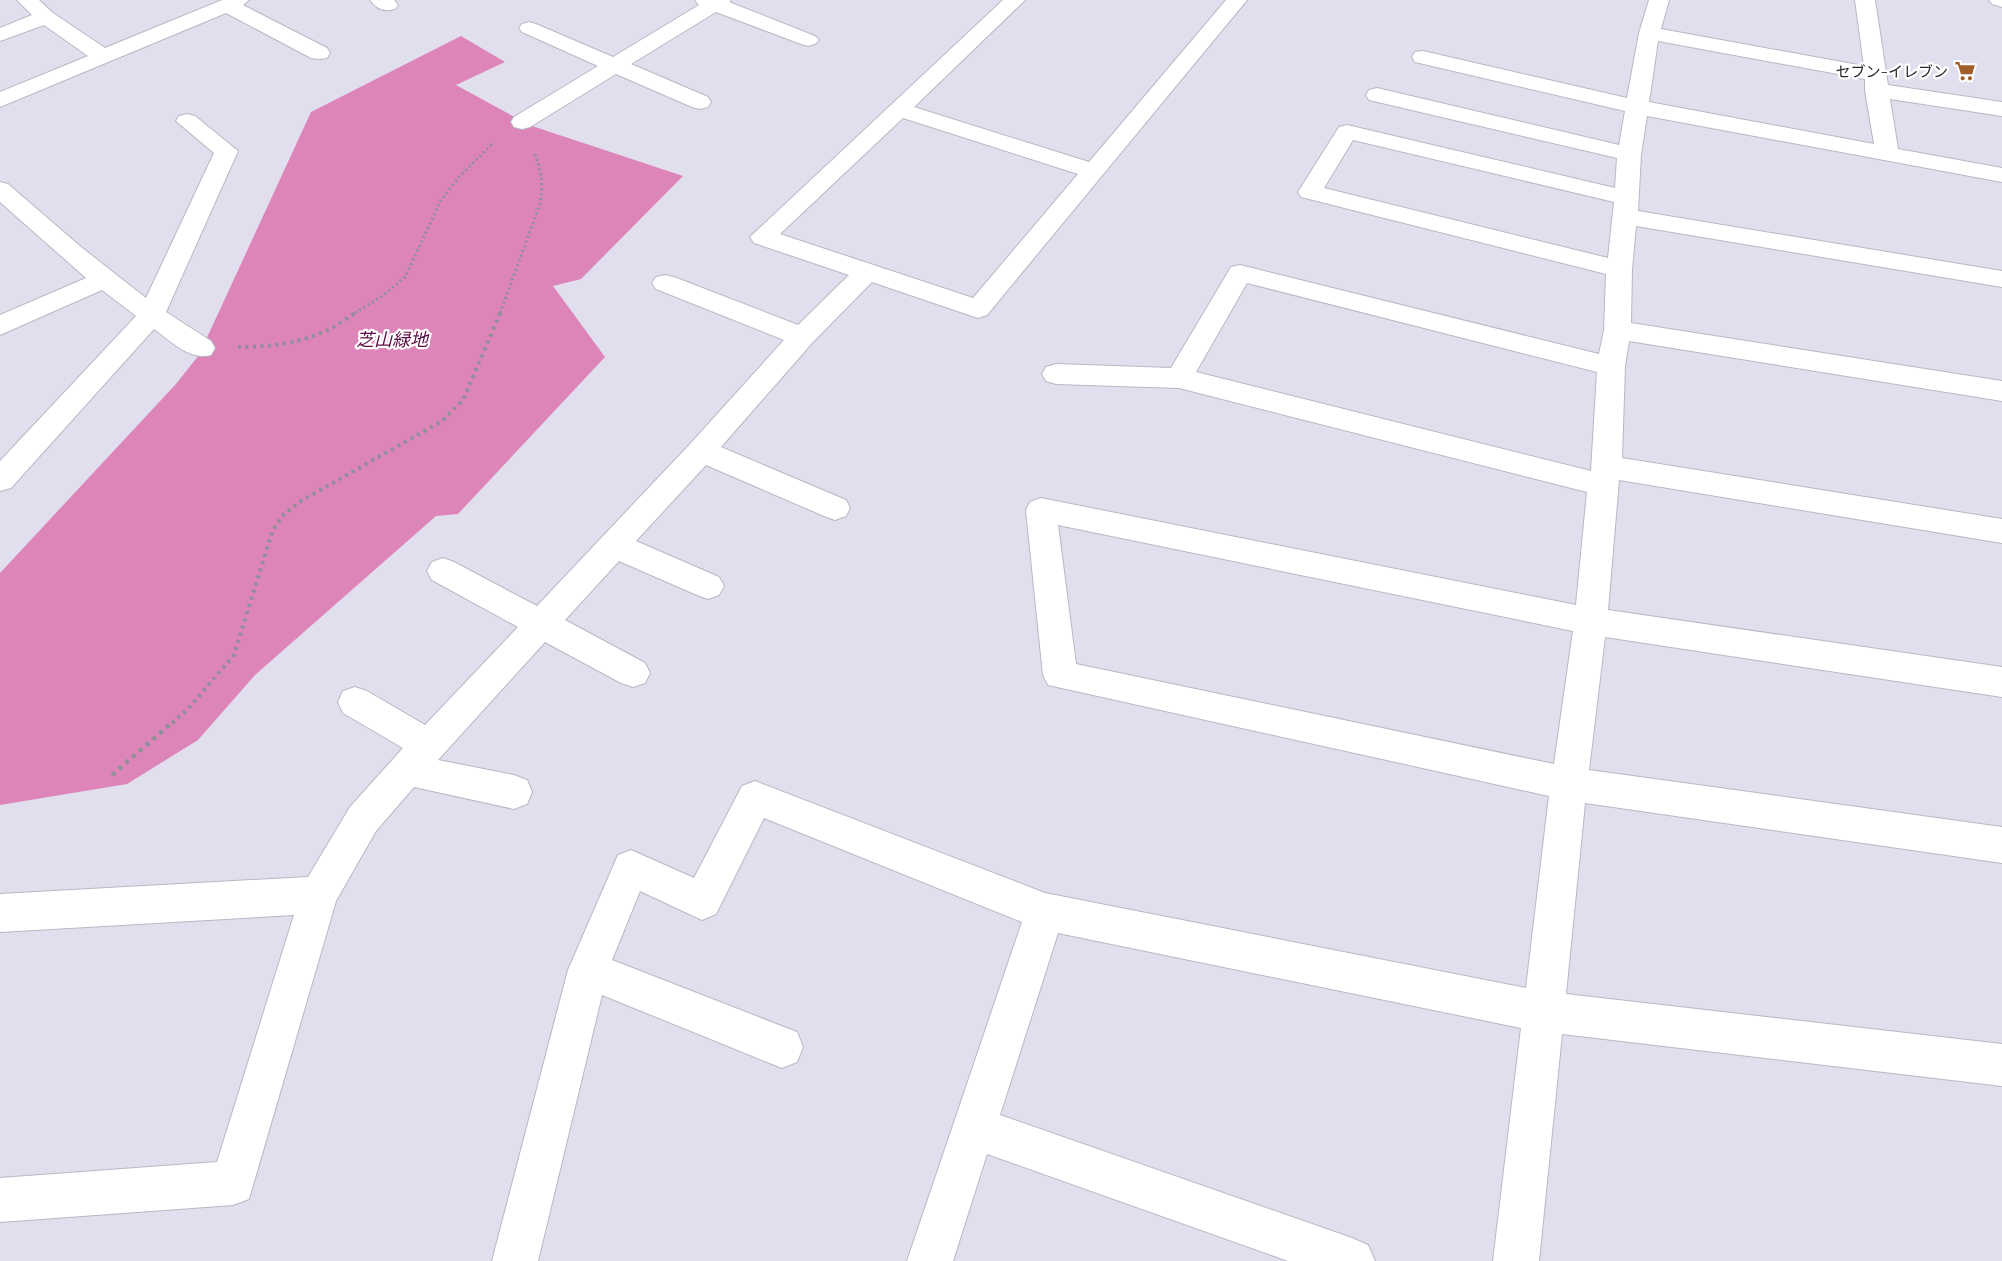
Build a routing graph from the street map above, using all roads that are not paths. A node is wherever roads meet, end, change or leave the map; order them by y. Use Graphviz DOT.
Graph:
graph roads {
  1 [pos="27,0"];
  2 [pos="1015,0"];
  3 [pos="1237,0"];
  4 [pos="1659,0"];
  5 [pos="1865,0"];
  6 [pos="714,1"];
  7 [pos="233,3"];
  8 [pos="46,17"];
  9 [pos="529,28"];
  10 [pos="1649,33"];
  11 [pos="0,35"];
  12 [pos="808,40"];
  13 [pos="319,53"];
  14 [pos="104,57"];
  15 [pos="1424,57"];
  16 [pos="611,65"];
  17 [pos="1875,82"];
  18 [pos="1377,95"];
  19 [pos="0,100"];
  20 [pos="700,102"];
  21 [pos="1637,107"];
  22 [pos="900,110"];
  23 [pos="2002,110"];
  24 [pos="187,121"];
  25 [pos="522,122"];
  26 [pos="1887,153"];
  27 [pos="1629,154"];
  28 [pos="1094,171"];
  29 [pos="2002,176"];
  30 [pos="0,189"];
  31 [pos="1626,207"];
  32 [pos="11,215"];
  33 [pos="1619,269"];
  34 [pos="867,272"];
  35 [pos="105,279"];
  36 [pos="2002,279"];
  37 [pos="665,283"];
  38 [pos="151,316"];
  39 [pos="0,326"];
  40 [pos="1617,330"];
  41 [pos="802,337"];
  42 [pos="201,348"];
  43 [pos="1611,366"];
  44 [pos="1056,374"];
  45 [pos="1179,378"];
  46 [pos="2002,391"];
  47 [pos="701,451"];
  48 [pos="1605,476"];
  49 [pos="0,480"];
  50 [pos="835,508"];
  51 [pos="2002,531"];
  52 [pos="613,545"];
  53 [pos="443,572"];
  54 [pos="708,586"];
  55 [pos="1591,621"];
  56 [pos="540,623"];
  57 [pos="633,673"];
  58 [pos="2002,682"];
  59 [pos="355,702"];
  60 [pos="418,757"];
  61 [pos="1569,784"];
  62 [pos="514,792"];
  63 [pos="2002,845"];
  64 [pos="319,895"];
  65 [pos="1046,912"];
  66 [pos="0,913"];
  67 [pos="588,970"];
  68 [pos="1544,1012"];
  69 [pos="782,1047"];
  70 [pos="2002,1065"];
  71 [pos="974,1127"];
  72 [pos="0,1200"];
  73 [pos="515,1261"];
  74 [pos="930,1261"];
  75 [pos="1352,1261"];
  76 [pos="1516,1261"];
  1 -- 8 [label="street"];
  2 -- 22 [label="street"];
  3 -- 28 [label="street"];
  4 -- 10 [label="street"];
  5 -- 17 [label="street"];
  6 -- 12 [label="street"];
  6 -- 16 [label="street"];
  7 -- 13 [label="street"];
  7 -- 14 [label="street"];
  8 -- 11 [label="street"];
  8 -- 14 [label="street"];
  9 -- 16 [label="street"];
  10 -- 17 [label="street"];
  10 -- 21 [label="street"];
  14 -- 19 [label="street"];
  15 -- 21 [label="street"];
  16 -- 20 [label="street"];
  16 -- 25 [label="street"];
  17 -- 23 [label="street"];
  17 -- 26 [label="street"];
  18 -- 27 [label="street"];
  21 -- 26 [label="street"];
  21 -- 27 [label="street"];
  22 -- 28 [label="street"];
  22 -- 34 [label="street"];
  24 -- 38 [label="street"];
  26 -- 29 [label="street"];
  27 -- 31 [label="street"];
  28 -- 34 [label="street"];
  30 -- 32 [label="street"];
  31 -- 33 [label="street"];
  31 -- 33 [label="street"];
  31 -- 36 [label="street"];
  32 -- 35 [label="street"];
  33 -- 40 [label="street"];
  34 -- 41 [label="street"];
  35 -- 38 [label="street"];
  35 -- 39 [label="street"];
  37 -- 41 [label="street"];
  38 -- 42 [label="street"];
  38 -- 49 [label="street"];
  40 -- 43 [label="street"];
  40 -- 46 [label="street"];
  41 -- 47 [label="street"];
  43 -- 45 [label="street"];
  43 -- 48 [label="street"];
  44 -- 45 [label="street"];
  45 -- 48 [label="street"];
  47 -- 50 [label="street"];
  47 -- 52 [label="street"];
  48 -- 51 [label="street"];
  48 -- 55 [label="street"];
  52 -- 54 [label="street"];
  52 -- 56 [label="street"];
  53 -- 56 [label="street"];
  55 -- 58 [label="street"];
  55 -- 61 [label="street"];
  55 -- 61 [label="street"];
  56 -- 57 [label="street"];
  56 -- 60 [label="street"];
  59 -- 60 [label="street"];
  60 -- 62 [label="street"];
  60 -- 64 [label="street"];
  61 -- 63 [label="street"];
  61 -- 68 [label="street"];
  64 -- 66 [label="street"];
  64 -- 72 [label="street"];
  65 -- 67 [label="street"];
  65 -- 68 [label="street"];
  65 -- 71 [label="street"];
  67 -- 69 [label="street"];
  67 -- 73 [label="street"];
  68 -- 70 [label="street"];
  68 -- 76 [label="street"];
  71 -- 74 [label="street"];
  71 -- 75 [label="street"];
}
